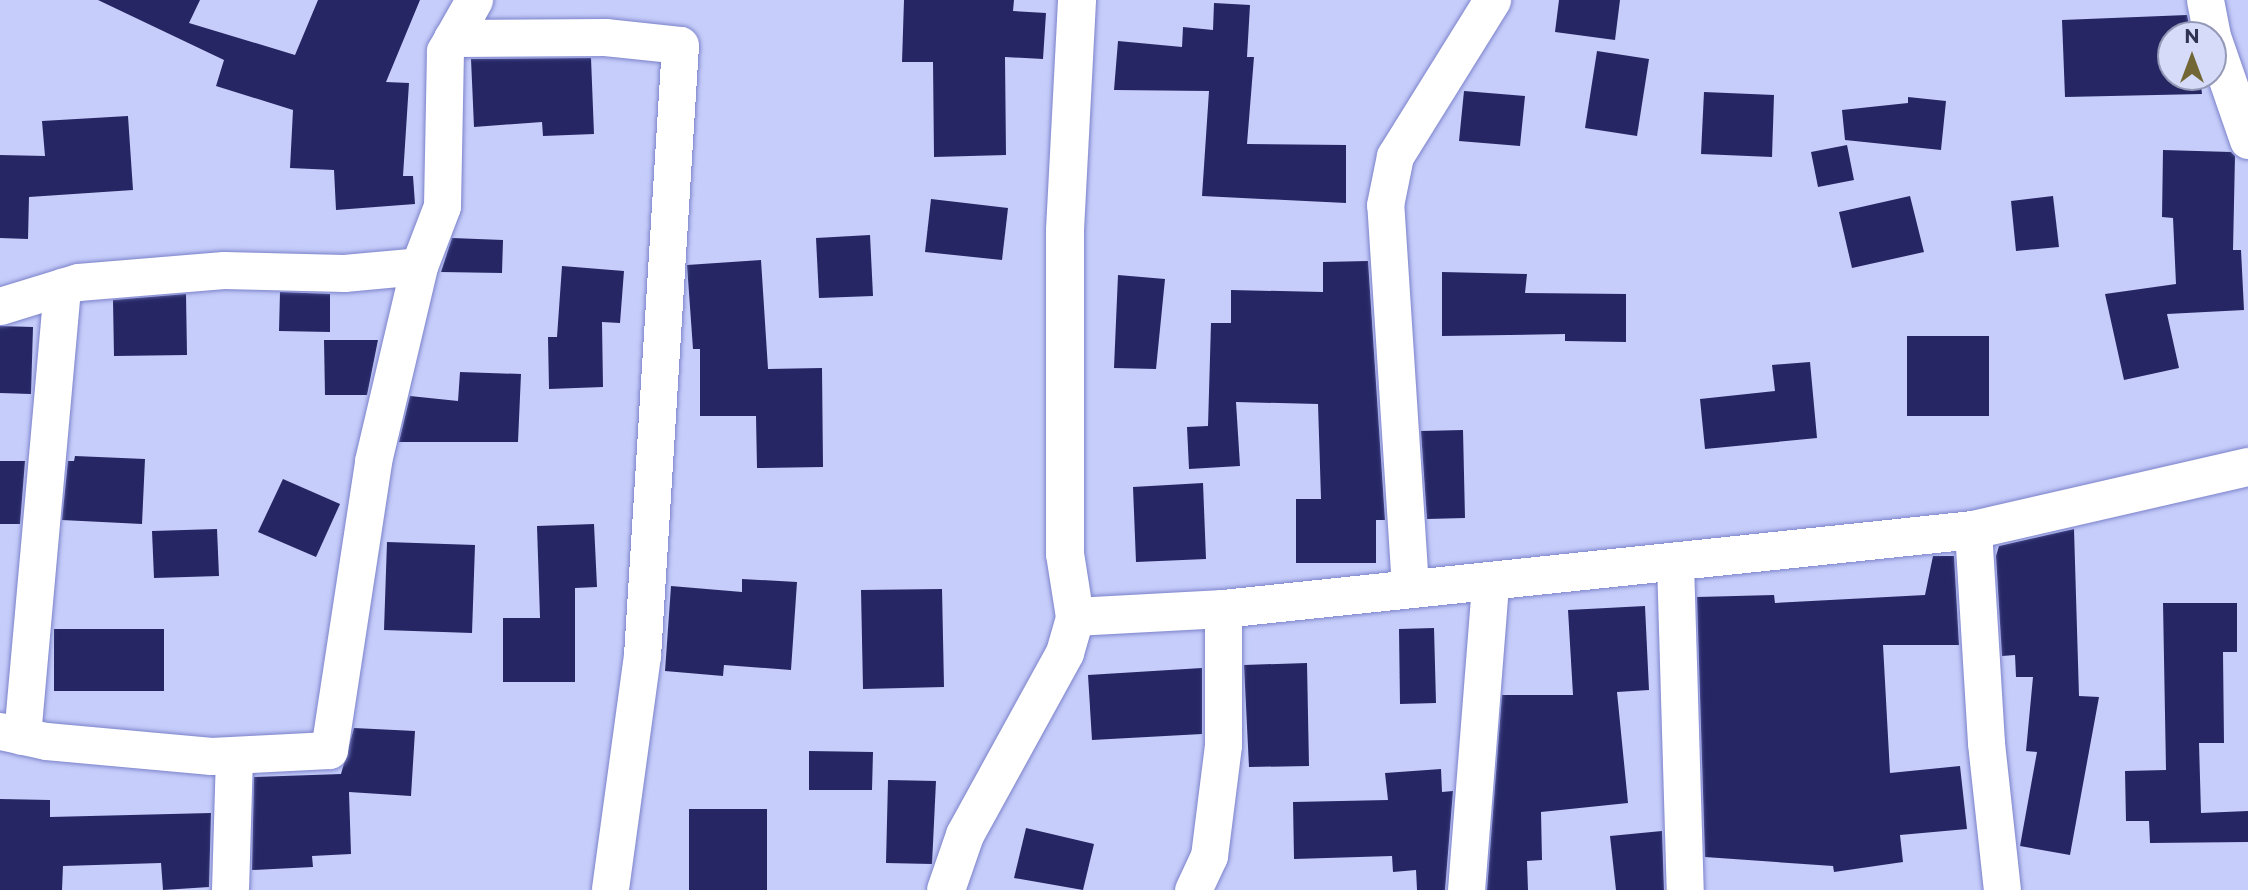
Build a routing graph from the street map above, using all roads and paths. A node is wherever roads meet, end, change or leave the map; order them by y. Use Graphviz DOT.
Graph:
graph roads {
  1 [pos="474,0"];
  2 [pos="1077,0"];
  3 [pos="1492,0"];
  4 [pos="2205,0"];
  5 [pos="2209,21"];
  6 [pos="452,38"];
  7 [pos="2227,80"];
  8 [pos="2248,140"];
  9 [pos="419,266"];
  10 [pos="62,288"];
  11 [pos="0,306"];
  12 [pos="2248,469"];
  13 [pos="1973,530"];
  14 [pos="1675,562"];
  15 [pos="1490,582"];
  16 [pos="1410,587"];
  17 [pos="1223,609"];
  18 [pos="1075,617"];
  19 [pos="11,734"];
  20 [pos="234,757"];
  21 [pos="230,890"];
  22 [pos="610,890"];
  23 [pos="946,890"];
  24 [pos="1193,890"];
  25 [pos="1466,890"];
  26 [pos="1685,890"];
  27 [pos="2002,890"];
  1 -- 6 [label="street"];
  2 -- 18 [label="main road"];
  3 -- 16 [label="street"];
  4 -- 5 [label="street"];
  6 -- 9 [label="street"];
  6 -- 22 [label="street"];
  7 -- 8 [label="street"];
  9 -- 10 [label="street"];
  9 -- 20 [label="street"];
  10 -- 11 [label="street"];
  10 -- 19 [label="street"];
  12 -- 13 [label="main road"];
  13 -- 14 [label="main road"];
  13 -- 27 [label="street"];
  14 -- 15 [label="main road"];
  14 -- 26 [label="street"];
  15 -- 16 [label="main road"];
  15 -- 25 [label="street"];
  16 -- 17 [label="main road"];
  17 -- 18 [label="main road"];
  17 -- 24 [label="street"];
  18 -- 23 [label="main road"];
  19 -- 20 [label="street"];
  20 -- 21 [label="street"];
}
